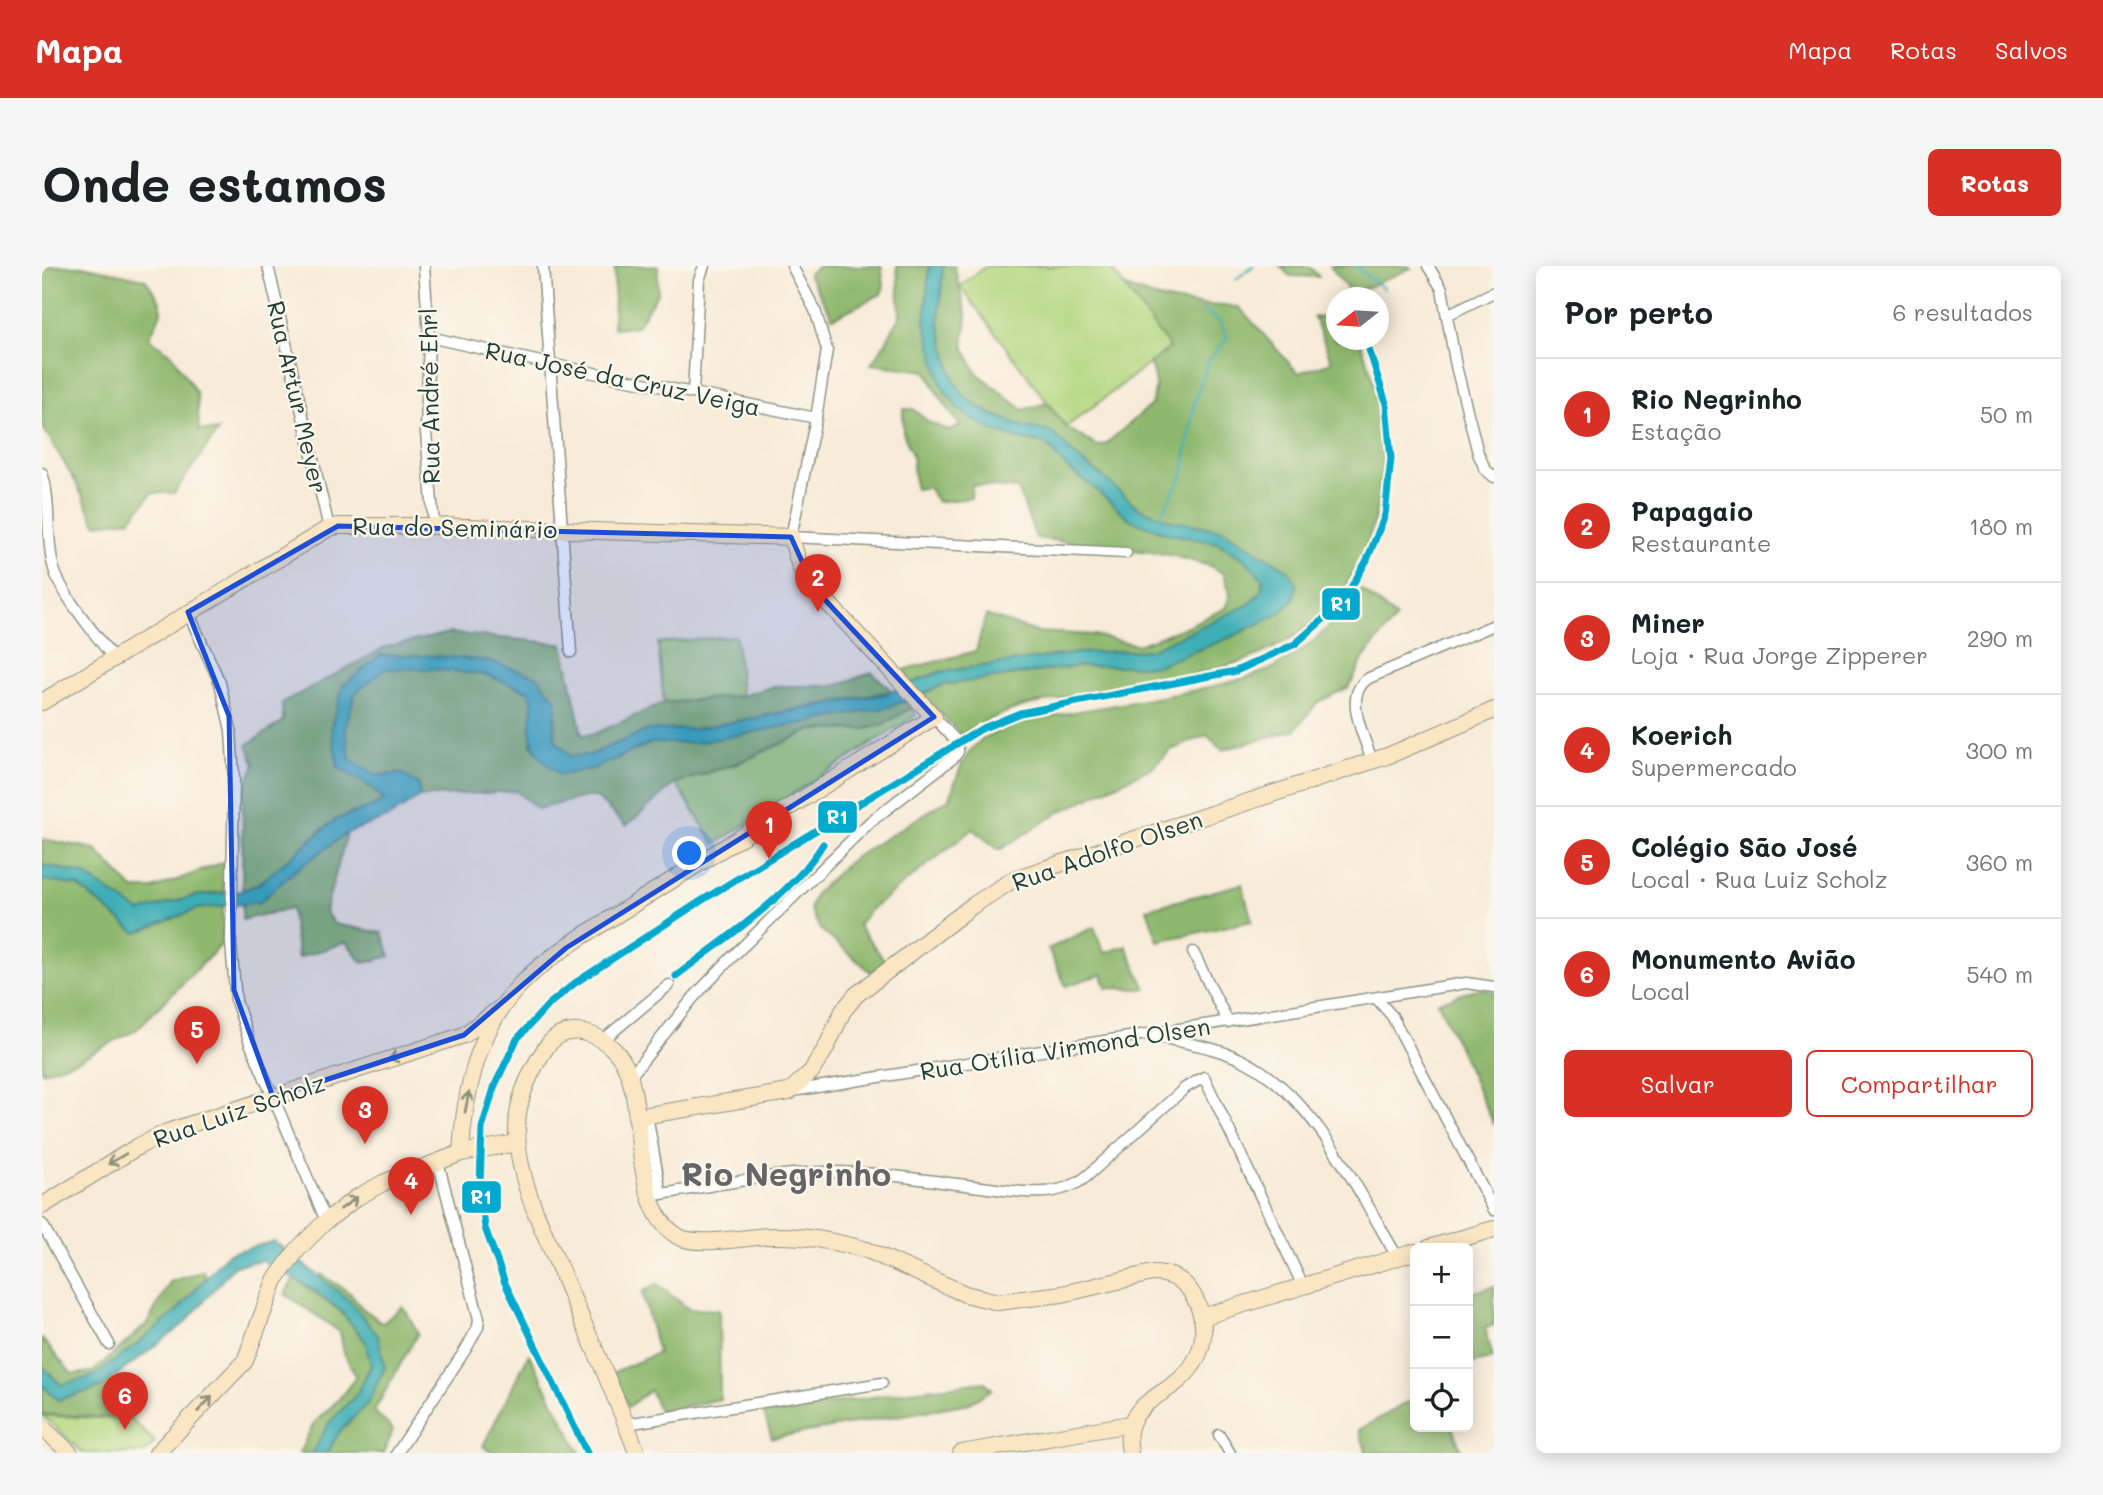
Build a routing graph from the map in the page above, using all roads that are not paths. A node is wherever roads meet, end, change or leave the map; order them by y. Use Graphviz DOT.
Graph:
graph roads {
  1 [pos="268,266"];
  2 [pos="425,266"];
  3 [pos="542,266"];
  4 [pos="704,266"];
  5 [pos="792,266"];
  6 [pos="1429,266"];
  7 [pos="1494,292"];
  8 [pos="1447,315"];
  9 [pos="429,337"];
  10 [pos="550,364"];
  11 [pos="693,393"];
  12 [pos="816,418"];
  13 [pos="42,473"];
  14 [pos="1494,477"];
  15 [pos="434,526"];
  16 [pos="329,528"];
  17 [pos="562,529"];
  18 [pos="791,537"];
  19 [pos="1126,553"];
  20 [pos="188,612"];
  21 [pos="1494,625"];
  22 [pos="571,652"];
  23 [pos="113,659"];
  24 [pos="42,702"];
  25 [pos="1494,710"];
  26 [pos="934,718"];
  27 [pos="1372,761"];
  28 [pos="1193,952"];
  29 [pos="669,985"];
  30 [pos="1494,987"];
  31 [pos="1376,998"];
  32 [pos="501,1008"];
  33 [pos="1228,1022"];
  34 [pos="1149,1034"];
  35 [pos="464,1035"];
  36 [pos="603,1041"];
  37 [pos="480,1052"];
  38 [pos="630,1077"];
  39 [pos="789,1092"];
  40 [pos="273,1097"];
  41 [pos="641,1116"];
  42 [pos="517,1143"];
  43 [pos="461,1153"];
  44 [pos="438,1161"];
  45 [pos="656,1195"];
  46 [pos="42,1206"];
  47 [pos="1494,1210"];
  48 [pos="326,1221"];
  49 [pos="42,1224"];
  50 [pos="1494,1229"];
  51 [pos="1446,1243"];
  52 [pos="1410,1254"];
  53 [pos="1398,1258"];
  54 [pos="1303,1286"];
  55 [pos="1202,1317"];
  56 [pos="109,1344"];
  57 [pos="883,1383"];
  58 [pos="626,1424"];
  59 [pos="1130,1424"];
  60 [pos="42,1427"];
  61 [pos="1219,1435"];
  62 [pos="70,1453"];
  63 [pos="157,1453"];
  64 [pos="397,1453"];
  65 [pos="637,1453"];
  66 [pos="961,1453"];
  67 [pos="1130,1453"];
  68 [pos="1230,1453"];
  1 -- 16 [label="street, Rua Artur Meyer"];
  2 -- 9 [label="street, Rua André Ehrl"];
  3 -- 10 [label="street"];
  4 -- 11 [label="street"];
  5 -- 12 [label="street"];
  6 -- 8 [label="street"];
  7 -- 8 [label="street"];
  8 -- 14 [label="street"];
  9 -- 10 [label="street, Rua José da Cruz Veiga"];
  9 -- 15 [label="street, Rua André Ehrl"];
  10 -- 11 [label="street, Rua José da Cruz Veiga"];
  10 -- 17 [label="street"];
  11 -- 12 [label="street, Rua José da Cruz Veiga"];
  12 -- 18 [label="street"];
  13 -- 23 [label="street"];
  15 -- 16 [label="main road, Rua do Seminário"];
  15 -- 17 [label="main road, Rua do Seminário"];
  16 -- 20 [label="main road, Rua do Seminário"];
  17 -- 18 [label="main road, Rua do Seminário"];
  17 -- 22 [label="street"];
  18 -- 19 [label="street"];
  18 -- 26 [label="main road"];
  20 -- 23 [label="main road, Rua do Seminário"];
  20 -- 40 [label="street"];
  21 -- 27 [label="street"];
  23 -- 24 [label="main road, Rua do Seminário"];
  25 -- 27 [label="main road, Rua Adolfo Olsen"];
  26 -- 32 [label="main road"];
  26 -- 38 [label="street"];
  27 -- 39 [label="main road, Rua Adolfo Olsen"];
  28 -- 33 [label="street"];
  29 -- 36 [label="street"];
  30 -- 31 [label="street, Rua Otília Virmond Olsen"];
  31 -- 33 [label="street, Rua Otília Virmond Olsen"];
  31 -- 47 [label="street"];
  32 -- 35 [label="main road, Rua Luiz Scholz"];
  32 -- 37 [label="main road"];
  33 -- 34 [label="street, Rua Otília Virmond Olsen"];
  34 -- 39 [label="street, Rua Otília Virmond Olsen"];
  34 -- 53 [label="street"];
  35 -- 37 [label="main road"];
  35 -- 40 [label="main road, Rua Luiz Scholz, one-way"];
  36 -- 38 [label="main road"];
  36 -- 42 [label="main road"];
  43 -- 37 [label="main road, one-way"];
  38 -- 41 [label="main road"];
  39 -- 41 [label="main road, Rua Otília Virmond Olsen"];
  40 -- 46 [label="main road, Rua Luiz Scholz, one-way"];
  40 -- 48 [label="street"];
  41 -- 45 [label="main road"];
  42 -- 43 [label="main road"];
  42 -- 58 [label="main road"];
  43 -- 44 [label="main road"];
  48 -- 44 [label="main road, one-way"];
  44 -- 64 [label="street"];
  45 -- 54 [label="street"];
  45 -- 55 [label="main road"];
  63 -- 48 [label="main road, one-way"];
  49 -- 56 [label="street"];
  50 -- 51 [label="main road"];
  52 -- 53 [label="main road"];
  53 -- 54 [label="main road"];
  54 -- 55 [label="main road"];
  55 -- 59 [label="main road"];
  57 -- 58 [label="street"];
  58 -- 65 [label="main road"];
  59 -- 66 [label="main road"];
  59 -- 67 [label="main road"];
  60 -- 62 [label="main road"];
  61 -- 68 [label="street"];
}
